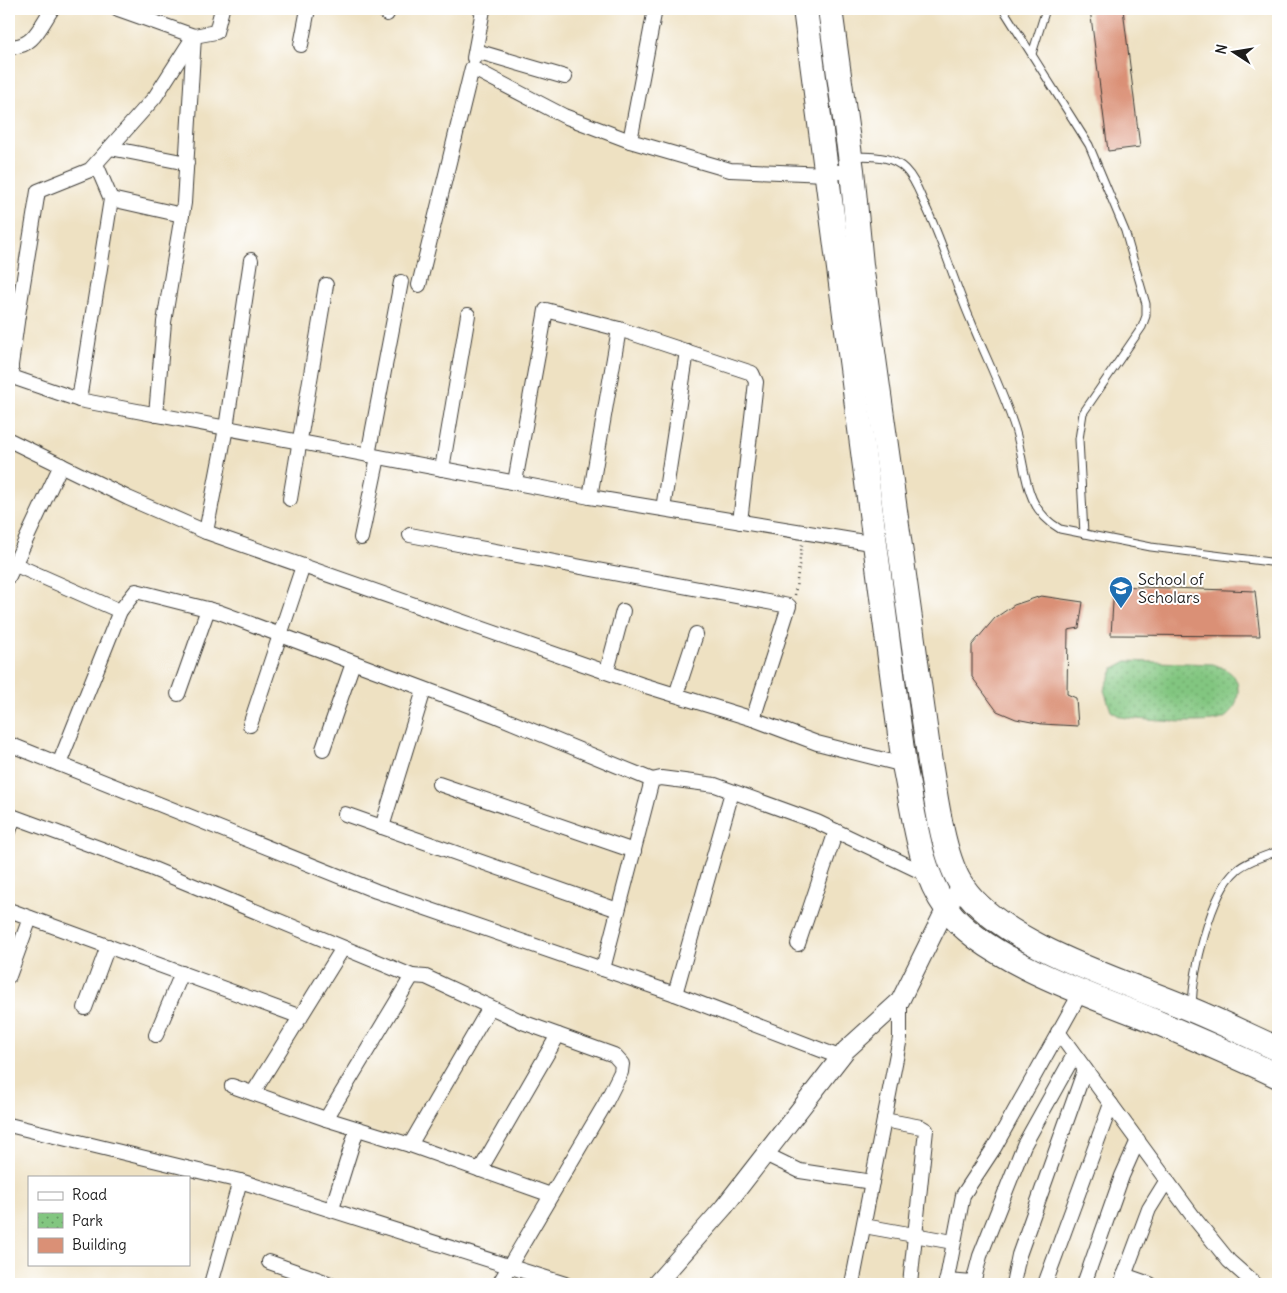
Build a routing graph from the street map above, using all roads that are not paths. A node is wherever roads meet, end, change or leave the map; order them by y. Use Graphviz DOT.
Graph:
graph roads {
  1 [pos="52,9"];
  2 [pos="118,9"];
  3 [pos="222,9"];
  4 [pos="308,9"];
  5 [pos="480,9"];
  6 [pos="655,9"];
  7 [pos="805,9"];
  8 [pos="830,9"];
  9 [pos="1003,9"];
  10 [pos="1046,9"];
  11 [pos="194,36"];
  12 [pos="301,45"];
  13 [pos="9,46"];
  14 [pos="476,50"];
  15 [pos="1032,54"];
  16 [pos="472,68"];
  17 [pos="565,77"];
  18 [pos="630,141"];
  19 [pos="110,148"];
  20 [pos="187,163"];
  21 [pos="850,163"];
  22 [pos="96,164"];
  23 [pos="826,174"];
  24 [pos="111,199"];
  25 [pos="182,215"];
  26 [pos="251,260"];
  27 [pos="401,282"];
  28 [pos="326,285"];
  29 [pos="418,285"];
  30 [pos="13,313"];
  31 [pos="468,315"];
  32 [pos="619,329"];
  33 [pos="687,351"];
  34 [pos="78,400"];
  35 [pos="156,414"];
  36 [pos="226,428"];
  37 [pos="9,440"];
  38 [pos="299,440"];
  39 [pos="373,456"];
  40 [pos="61,465"];
  41 [pos="442,469"];
  42 [pos="515,482"];
  43 [pos="590,496"];
  44 [pos="290,499"];
  45 [pos="663,509"];
  46 [pos="740,522"];
  47 [pos="206,532"];
  48 [pos="1084,534"];
  49 [pos="410,536"];
  50 [pos="361,538"];
  51 [pos="876,544"];
  52 [pos="1278,563"];
  53 [pos="303,566"];
  54 [pos="10,567"];
  55 [pos="208,609"];
  56 [pos="623,611"];
  57 [pos="120,612"];
  58 [pos="696,634"];
  59 [pos="281,636"];
  60 [pos="353,663"];
  61 [pos="607,671"];
  62 [pos="424,690"];
  63 [pos="178,694"];
  64 [pos="676,695"];
  65 [pos="754,719"];
  66 [pos="250,724"];
  67 [pos="9,744"];
  68 [pos="323,749"];
  69 [pos="58,764"];
  70 [pos="904,765"];
  71 [pos="652,780"];
  72 [pos="439,784"];
  73 [pos="732,792"];
  74 [pos="345,814"];
  75 [pos="11,816"];
  76 [pos="382,827"];
  77 [pos="9,831"];
  78 [pos="836,831"];
  79 [pos="634,851"];
  80 [pos="1278,851"];
  81 [pos="930,876"];
  82 [pos="962,886"];
  83 [pos="946,908"];
  84 [pos="9,910"];
  85 [pos="618,910"];
  86 [pos="30,918"];
  87 [pos="798,944"];
  88 [pos="108,946"];
  89 [pos="343,948"];
  90 [pos="603,969"];
  91 [pos="182,973"];
  92 [pos="9,976"];
  93 [pos="412,976"];
  94 [pos="1081,992"];
  95 [pos="675,994"];
  96 [pos="900,1001"];
  97 [pos="490,1007"];
  98 [pos="85,1008"];
  99 [pos="1192,1010"];
  100 [pos="301,1016"];
  101 [pos="1058,1032"];
  102 [pos="156,1035"];
  103 [pos="558,1035"];
  104 [pos="1278,1049"];
  105 [pos="1074,1055"];
  106 [pos="842,1058"];
  107 [pos="1085,1069"];
  108 [pos="1278,1076"];
  109 [pos="232,1086"];
  110 [pos="253,1093"];
  111 [pos="1111,1104"];
  112 [pos="326,1119"];
  113 [pos="884,1120"];
  114 [pos="9,1125"];
  115 [pos="357,1129"];
  116 [pos="1138,1140"];
  117 [pos="410,1145"];
  118 [pos="765,1154"];
  119 [pos="480,1170"];
  120 [pos="1167,1180"];
  121 [pos="240,1181"];
  122 [pos="872,1182"];
  123 [pos="551,1195"];
  124 [pos="332,1209"];
  125 [pos="864,1226"];
  126 [pos="916,1234"];
  127 [pos="954,1242"];
  128 [pos="269,1262"];
  129 [pos="511,1266"];
  130 [pos="1123,1280"];
  131 [pos="946,1283"];
  132 [pos="211,1284"];
  133 [pos="331,1284"];
  134 [pos="499,1284"];
  135 [pos="565,1284"];
  136 [pos="656,1284"];
  137 [pos="856,1284"];
  138 [pos="910,1284"];
  139 [pos="1013,1284"];
  140 [pos="1045,1284"];
  141 [pos="1084,1284"];
  142 [pos="1150,1284"];
  143 [pos="1255,1284"];
  1 -- 13 [label="street"];
  2 -- 11 [label="street"];
  3 -- 11 [label="street"];
  4 -- 12 [label="street"];
  5 -- 14 [label="street"];
  6 -- 18 [label="street"];
  7 -- 23 [label="highway"];
  8 -- 21 [label="highway"];
  9 -- 15 [label="lane"];
  10 -- 15 [label="lane"];
  11 -- 19 [label="street"];
  11 -- 20 [label="street"];
  14 -- 16 [label="street"];
  14 -- 17 [label="street"];
  15 -- 48 [label="lane"];
  16 -- 18 [label="street"];
  16 -- 29 [label="street"];
  18 -- 23 [label="street"];
  19 -- 20 [label="street"];
  19 -- 22 [label="street"];
  20 -- 25 [label="street"];
  21 -- 23 [label="street"];
  21 -- 48 [label="lane"];
  21 -- 82 [label="highway"];
  22 -- 24 [label="street"];
  22 -- 30 [label="street"];
  23 -- 51 [label="highway"];
  24 -- 25 [label="street"];
  24 -- 34 [label="street"];
  25 -- 35 [label="street"];
  26 -- 36 [label="street"];
  27 -- 39 [label="street"];
  28 -- 38 [label="street"];
  30 -- 34 [label="street"];
  31 -- 41 [label="street"];
  32 -- 33 [label="street"];
  32 -- 42 [label="street"];
  32 -- 43 [label="street"];
  33 -- 45 [label="street"];
  33 -- 46 [label="street"];
  34 -- 35 [label="street"];
  35 -- 36 [label="street"];
  36 -- 38 [label="street"];
  36 -- 47 [label="street"];
  37 -- 40 [label="street"];
  38 -- 39 [label="street"];
  38 -- 44 [label="street"];
  39 -- 41 [label="street"];
  39 -- 50 [label="street"];
  40 -- 47 [label="street"];
  40 -- 54 [label="street"];
  41 -- 42 [label="street"];
  42 -- 43 [label="street"];
  43 -- 45 [label="street"];
  45 -- 46 [label="street"];
  46 -- 51 [label="street"];
  47 -- 53 [label="street"];
  48 -- 52 [label="lane"];
  49 -- 65 [label="street"];
  51 -- 70 [label="highway"];
  53 -- 59 [label="street"];
  53 -- 61 [label="street"];
  54 -- 57 [label="street"];
  55 -- 57 [label="street"];
  55 -- 59 [label="street"];
  55 -- 63 [label="street"];
  56 -- 61 [label="street"];
  57 -- 69 [label="street"];
  58 -- 64 [label="street"];
  59 -- 60 [label="street"];
  59 -- 66 [label="street"];
  60 -- 62 [label="street"];
  60 -- 68 [label="street"];
  61 -- 64 [label="street"];
  62 -- 71 [label="street"];
  62 -- 76 [label="street"];
  64 -- 65 [label="street"];
  65 -- 70 [label="street"];
  67 -- 69 [label="street"];
  69 -- 90 [label="street"];
  70 -- 81 [label="highway"];
  71 -- 73 [label="street"];
  71 -- 79 [label="street"];
  72 -- 79 [label="street"];
  73 -- 78 [label="street"];
  73 -- 95 [label="street"];
  74 -- 76 [label="street"];
  75 -- 77 [label="street"];
  75 -- 89 [label="street"];
  76 -- 85 [label="street"];
  78 -- 81 [label="street"];
  78 -- 87 [label="street"];
  79 -- 85 [label="street"];
  80 -- 99 [label="lane"];
  81 -- 83 [label="highway"];
  82 -- 83 [label="street"];
  82 -- 99 [label="highway"];
  83 -- 94 [label="highway"];
  83 -- 96 [label="street"];
  84 -- 86 [label="street"];
  85 -- 90 [label="street"];
  86 -- 88 [label="street"];
  86 -- 92 [label="street"];
  88 -- 91 [label="street"];
  88 -- 98 [label="street"];
  89 -- 93 [label="street"];
  89 -- 100 [label="street"];
  90 -- 95 [label="street"];
  91 -- 100 [label="street"];
  91 -- 102 [label="street"];
  93 -- 97 [label="street"];
  93 -- 112 [label="street"];
  94 -- 101 [label="street"];
  94 -- 108 [label="highway"];
  95 -- 106 [label="street"];
  96 -- 106 [label="street"];
  96 -- 113 [label="street"];
  97 -- 103 [label="street"];
  97 -- 117 [label="street"];
  99 -- 104 [label="highway"];
  100 -- 110 [label="street"];
  101 -- 105 [label="street"];
  101 -- 127 [label="street"];
  103 -- 119 [label="street"];
  103 -- 123 [label="street"];
  105 -- 107 [label="street"];
  105 -- 131 [label="street"];
  106 -- 118 [label="street"];
  107 -- 111 [label="street"];
  107 -- 139 [label="street"];
  109 -- 110 [label="street"];
  110 -- 112 [label="street"];
  111 -- 116 [label="street"];
  111 -- 140 [label="street"];
  112 -- 115 [label="street"];
  113 -- 122 [label="street"];
  113 -- 126 [label="street"];
  114 -- 121 [label="street"];
  115 -- 117 [label="street"];
  115 -- 124 [label="street"];
  116 -- 120 [label="street"];
  116 -- 141 [label="street"];
  117 -- 119 [label="street"];
  118 -- 122 [label="street"];
  118 -- 136 [label="street"];
  119 -- 123 [label="street"];
  120 -- 130 [label="street"];
  120 -- 143 [label="street"];
  121 -- 124 [label="street"];
  121 -- 132 [label="street"];
  122 -- 125 [label="street"];
  123 -- 129 [label="street"];
  124 -- 129 [label="street"];
  125 -- 126 [label="street"];
  125 -- 137 [label="street"];
  126 -- 127 [label="street"];
  126 -- 138 [label="street"];
  127 -- 131 [label="street"];
  128 -- 133 [label="street"];
  129 -- 134 [label="street"];
  129 -- 135 [label="street"];
  130 -- 142 [label="street"];
}
